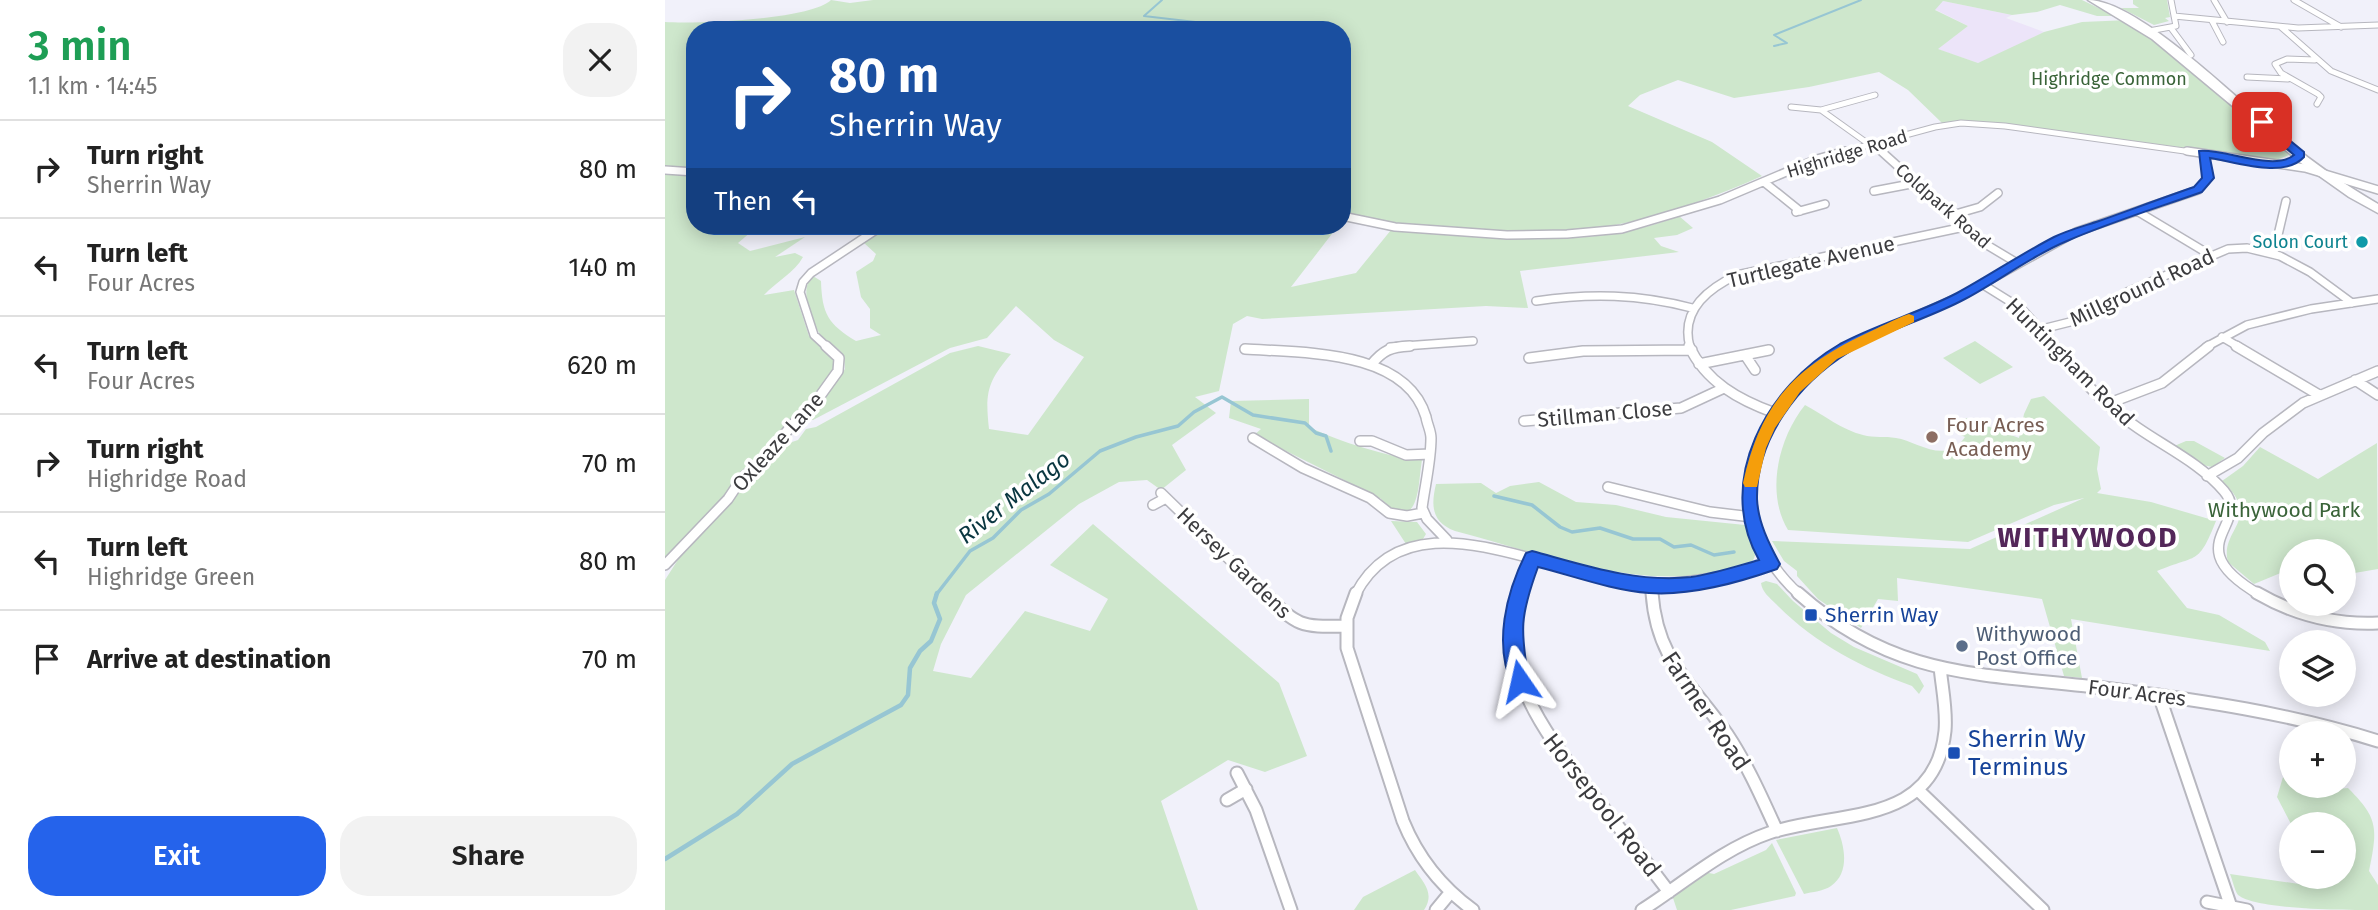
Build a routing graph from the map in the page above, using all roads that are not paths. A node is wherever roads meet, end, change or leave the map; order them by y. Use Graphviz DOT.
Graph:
graph roads {
  1 [pos="2092,0"];
  2 [pos="2171,0"];
  3 [pos="2211,0"];
  4 [pos="2294,0"];
  5 [pos="2221,1"];
  6 [pos="2174,17"];
  7 [pos="2167,18"];
  8 [pos="2212,21"];
  9 [pos="2227,22"];
  10 [pos="2378,25"];
  11 [pos="2281,27"];
  12 [pos="2171,28"];
  13 [pos="2342,28"];
  14 [pos="2149,31"];
  15 [pos="2223,42"];
  16 [pos="2191,55"];
  17 [pos="2315,60"];
  18 [pos="2252,76"];
  19 [pos="2290,79"];
  20 [pos="2378,90"];
  21 [pos="1875,95"];
  22 [pos="2317,104"];
  23 [pos="1791,107"];
  24 [pos="1821,110"];
  25 [pos="1871,145"];
  26 [pos="2203,154"];
  27 [pos="2300,155"];
  28 [pos="2277,165"];
  29 [pos="665,170"];
  30 [pos="686,171"];
  31 [pos="2331,176"];
  32 [pos="1764,181"];
  33 [pos="1916,183"];
  34 [pos="2378,190"];
  35 [pos="1874,191"];
  36 [pos="1998,193"];
  37 [pos="2286,201"];
  38 [pos="1825,204"];
  39 [pos="2378,209"];
  40 [pos="2137,211"];
  41 [pos="1952,215"];
  42 [pos="1351,218"];
  43 [pos="1965,227"];
  44 [pos="868,235"];
  45 [pos="2274,253"];
  46 [pos="2212,256"];
  47 [pos="2017,263"];
  48 [pos="1982,284"];
  49 [pos="2378,299"];
  50 [pos="1536,301"];
  51 [pos="2352,303"];
  52 [pos="1692,308"];
  53 [pos="2042,329"];
  54 [pos="2223,337"];
  55 [pos="1473,341"];
  56 [pos="1245,349"];
  57 [pos="1692,350"];
  58 [pos="1769,350"];
  59 [pos="1745,355"];
  60 [pos="1529,358"];
  61 [pos="1699,364"];
  62 [pos="1371,365"];
  63 [pos="1755,370"];
  64 [pos="2378,371"];
  65 [pos="2355,380"];
  66 [pos="1724,388"];
  67 [pos="2319,395"];
  68 [pos="2378,395"];
  69 [pos="2108,404"];
  70 [pos="1775,413"];
  71 [pos="1524,421"];
  72 [pos="1253,438"];
  73 [pos="1360,441"];
  74 [pos="1430,454"];
  75 [pos="2207,476"];
  76 [pos="1608,487"];
  77 [pos="1153,505"];
  78 [pos="1423,513"];
  79 [pos="1752,517"];
  80 [pos="1447,540"];
  81 [pos="1532,558"];
  82 [pos="1771,564"];
  83 [pos="665,565"];
  84 [pos="1651,586"];
  85 [pos="2378,623"];
  86 [pos="1345,626"];
  87 [pos="1940,667"];
  88 [pos="2159,695"];
  89 [pos="2378,741"];
  90 [pos="1237,773"];
  91 [pos="1246,789"];
  92 [pos="1919,791"];
  93 [pos="1227,800"];
  94 [pos="1777,831"];
  95 [pos="1669,892"];
  96 [pos="1450,893"];
  97 [pos="2207,902"];
  98 [pos="2231,906"];
  99 [pos="1291,910"];
  100 [pos="1436,910"];
  101 [pos="1473,910"];
  102 [pos="1642,910"];
  103 [pos="2043,910"];
  104 [pos="2247,910"];
  1 -- 14 [label="highway"];
  2 -- 6 [label="street"];
  3 -- 5 [label="street"];
  3 -- 9 [label="street"];
  4 -- 13 [label="street"];
  6 -- 7 [label="street"];
  6 -- 8 [label="street"];
  6 -- 12 [label="street"];
  8 -- 9 [label="street"];
  8 -- 15 [label="street"];
  9 -- 11 [label="street"];
  10 -- 13 [label="street"];
  11 -- 13 [label="street"];
  11 -- 17 [label="street"];
  12 -- 14 [label="street"];
  12 -- 16 [label="street"];
  14 -- 27 [label="highway"];
  17 -- 19 [label="street"];
  17 -- 20 [label="street"];
  18 -- 19 [label="street"];
  19 -- 22 [label="street"];
  21 -- 24 [label="street"];
  23 -- 24 [label="street"];
  24 -- 25 [label="street, Coldpark Road"];
  25 -- 26 [label="street, Highridge Road"];
  25 -- 32 [label="street, Highridge Road"];
  25 -- 33 [label="street, Coldpark Road"];
  26 -- 28 [label="street, Highridge Road"];
  26 -- 40 [label="street, Four Acres"];
  27 -- 28 [label="street"];
  27 -- 31 [label="highway"];
  28 -- 31 [label="street, Highridge Road"];
  29 -- 30 [label="street"];
  31 -- 34 [label="street, Highridge Road"];
  31 -- 39 [label="highway"];
  32 -- 38 [label="street"];
  32 -- 42 [label="street, Highridge Road"];
  33 -- 35 [label="street"];
  33 -- 41 [label="street, Coldpark Road"];
  36 -- 41 [label="street"];
  37 -- 45 [label="street"];
  40 -- 46 [label="street"];
  40 -- 47 [label="street, Four Acres"];
  41 -- 43 [label="street, Coldpark Road"];
  43 -- 47 [label="street, Coldpark Road"];
  43 -- 52 [label="street, Turtlegate Avenue"];
  44 -- 83 [label="street, Oxleaze Lane"];
  45 -- 46 [label="street, Millground Road"];
  45 -- 51 [label="street, Millground Road"];
  46 -- 53 [label="street, Millground Road"];
  47 -- 48 [label="street, Four Acres"];
  48 -- 53 [label="street, Huntingham Road"];
  48 -- 70 [label="street, Four Acres"];
  49 -- 51 [label="street"];
  50 -- 52 [label="street"];
  51 -- 54 [label="street"];
  52 -- 57 [label="street"];
  53 -- 69 [label="street, Huntingham Road"];
  54 -- 67 [label="street"];
  54 -- 69 [label="street"];
  55 -- 62 [label="street"];
  56 -- 62 [label="street"];
  57 -- 60 [label="street"];
  57 -- 61 [label="street"];
  58 -- 59 [label="street"];
  59 -- 61 [label="street"];
  59 -- 63 [label="street"];
  61 -- 66 [label="street"];
  62 -- 74 [label="street"];
  64 -- 65 [label="street"];
  65 -- 67 [label="street"];
  65 -- 68 [label="street"];
  66 -- 70 [label="street"];
  66 -- 71 [label="street, Stillman Close"];
  67 -- 75 [label="street"];
  69 -- 75 [label="street, Huntingham Road"];
  70 -- 79 [label="street, Four Acres"];
  72 -- 78 [label="street"];
  73 -- 74 [label="street"];
  74 -- 78 [label="street"];
  75 -- 85 [label="street, Huntingham Road"];
  76 -- 79 [label="street"];
  77 -- 86 [label="street, Hersey Gardens"];
  78 -- 80 [label="street"];
  79 -- 82 [label="street, Four Acres"];
  80 -- 81 [label="street"];
  80 -- 86 [label="street"];
  81 -- 84 [label="street"];
  81 -- 95 [label="street, Horsepool Road"];
  82 -- 84 [label="street"];
  82 -- 87 [label="street, Four Acres"];
  84 -- 94 [label="street, Farmer Road"];
  86 -- 96 [label="street"];
  87 -- 88 [label="street, Four Acres"];
  87 -- 92 [label="street"];
  88 -- 89 [label="street, Four Acres"];
  88 -- 98 [label="street"];
  90 -- 91 [label="street"];
  91 -- 93 [label="street"];
  91 -- 99 [label="street"];
  92 -- 94 [label="street"];
  92 -- 103 [label="street"];
  94 -- 95 [label="street"];
  95 -- 102 [label="street"];
  96 -- 100 [label="street"];
  96 -- 101 [label="street"];
  97 -- 98 [label="street"];
  98 -- 104 [label="street"];
}
